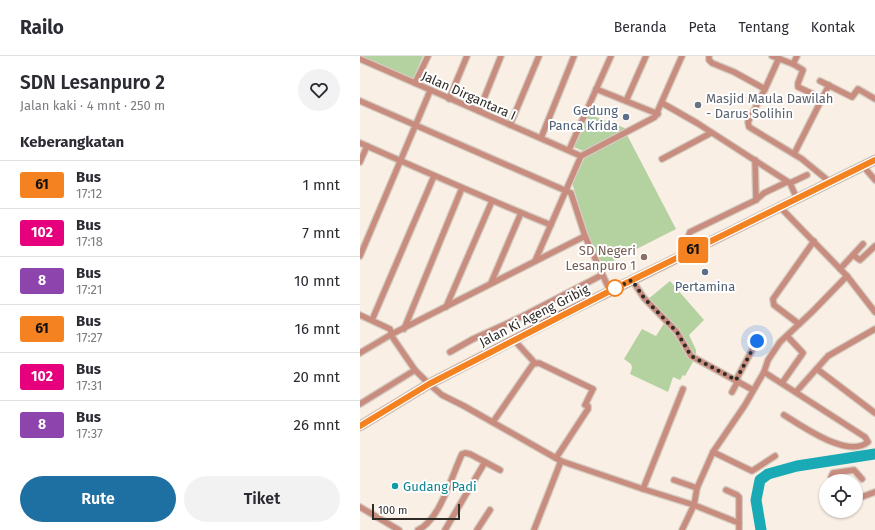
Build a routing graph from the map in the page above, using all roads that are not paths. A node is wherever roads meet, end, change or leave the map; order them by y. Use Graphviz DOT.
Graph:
graph roads {
  1 [pos="428,56"];
  2 [pos="467,56"];
  3 [pos="501,56"];
  4 [pos="539,56"];
  5 [pos="574,56"];
  6 [pos="611,56"];
  7 [pos="646,56"];
  8 [pos="682,56"];
  9 [pos="709,56"];
  10 [pos="772,56"];
  11 [pos="797,56"];
  12 [pos="779,58"];
  13 [pos="360,59"];
  14 [pos="793,64"];
  15 [pos="820,81"];
  16 [pos="415,83"];
  17 [pos="829,85"];
  18 [pos="596,88"];
  19 [pos="765,89"];
  20 [pos="430,91"];
  21 [pos="813,94"];
  22 [pos="449,99"];
  23 [pos="875,99"];
  24 [pos="360,101"];
  25 [pos="626,101"];
  26 [pos="662,103"];
  27 [pos="479,111"];
  28 [pos="658,114"];
  29 [pos="510,125"];
  30 [pos="415,126"];
  31 [pos="711,133"];
  32 [pos="541,138"];
  33 [pos="360,143"];
  34 [pos="367,146"];
  35 [pos="569,150"];
  36 [pos="794,154"];
  37 [pos="581,156"];
  38 [pos="662,159"];
  39 [pos="400,160"];
  40 [pos="755,160"];
  41 [pos="875,160"];
  42 [pos="360,162"];
  43 [pos="864,166"];
  44 [pos="807,175"];
  45 [pos="434,176"];
  46 [pos="875,180"];
  47 [pos="788,182"];
  48 [pos="830,182"];
  49 [pos="462,188"];
  50 [pos="567,191"];
  51 [pos="797,199"];
  52 [pos="756,200"];
  53 [pos="492,201"];
  54 [pos="780,207"];
  55 [pos="521,213"];
  56 [pos="551,225"];
  57 [pos="585,236"];
  58 [pos="814,241"];
  59 [pos="864,244"];
  60 [pos="875,246"];
  61 [pos="694,250"];
  62 [pos="853,255"];
  63 [pos="360,256"];
  64 [pos="535,261"];
  65 [pos="840,269"];
  66 [pos="602,275"];
  67 [pos="847,276"];
  68 [pos="632,280"];
  69 [pos="491,283"];
  70 [pos="610,291"];
  71 [pos="446,307"];
  72 [pos="875,311"];
  73 [pos="360,315"];
  74 [pos="372,320"];
  75 [pos="799,324"];
  76 [pos="404,329"];
  77 [pos="875,329"];
  78 [pos="392,334"];
  79 [pos="787,336"];
  80 [pos="514,340"];
  81 [pos="757,341"];
  82 [pos="450,352"];
  83 [pos="360,353"];
  84 [pos="535,363"];
  85 [pos="817,369"];
  86 [pos="415,370"];
  87 [pos="764,372"];
  88 [pos="737,381"];
  89 [pos="782,383"];
  90 [pos="429,384"];
  91 [pos="683,389"];
  92 [pos="753,390"];
  93 [pos="732,392"];
  94 [pos="796,392"];
  95 [pos="360,404"];
  96 [pos="875,412"];
  97 [pos="784,415"];
  98 [pos="493,422"];
  99 [pos="360,426"];
  100 [pos="713,452"];
  101 [pos="775,456"];
  102 [pos="558,459"];
  103 [pos="485,462"];
  104 [pos="500,470"];
  105 [pos="832,474"];
  106 [pos="858,474"];
  107 [pos="674,480"];
  108 [pos="697,488"];
  109 [pos="643,489"];
  110 [pos="726,490"];
  111 [pos="875,492"];
  112 [pos="863,496"];
  113 [pos="694,505"];
  114 [pos="360,507"];
  115 [pos="490,510"];
  116 [pos="739,523"];
  117 [pos="399,530"];
  118 [pos="418,530"];
  119 [pos="445,530"];
  120 [pos="477,530"];
  121 [pos="534,530"];
  122 [pos="682,530"];
  123 [pos="739,530"];
  1 -- 16 [label="street"];
  2 -- 22 [label="street"];
  3 -- 27 [label="street"];
  4 -- 29 [label="street"];
  5 -- 32 [label="street"];
  6 -- 18 [label="street"];
  7 -- 25 [label="street"];
  8 -- 26 [label="street"];
  9 -- 19 [label="street"];
  10 -- 12 [label="street"];
  11 -- 14 [label="street"];
  12 -- 14 [label="street"];
  12 -- 19 [label="street"];
  13 -- 16 [label="street, Jalan Dirgantara I"];
  14 -- 21 [label="street"];
  15 -- 17 [label="street"];
  16 -- 20 [label="street, Jalan Dirgantara I"];
  17 -- 23 [label="street"];
  17 -- 36 [label="street"];
  18 -- 25 [label="street"];
  18 -- 35 [label="street"];
  19 -- 36 [label="street"];
  20 -- 22 [label="street, Jalan Dirgantara I"];
  20 -- 30 [label="street"];
  22 -- 27 [label="street, Jalan Dirgantara I"];
  24 -- 30 [label="street"];
  25 -- 28 [label="street"];
  26 -- 28 [label="street"];
  26 -- 31 [label="street"];
  27 -- 29 [label="street, Jalan Dirgantara I"];
  28 -- 37 [label="street"];
  29 -- 32 [label="street, Jalan Dirgantara I"];
  30 -- 39 [label="street"];
  30 -- 50 [label="street"];
  31 -- 38 [label="street"];
  31 -- 40 [label="street"];
  32 -- 35 [label="street, Jalan Dirgantara I"];
  33 -- 34 [label="street"];
  34 -- 39 [label="street"];
  34 -- 42 [label="street"];
  35 -- 37 [label="street, Jalan Dirgantara I"];
  36 -- 48 [label="street"];
  37 -- 50 [label="street"];
  39 -- 45 [label="street"];
  39 -- 63 [label="street"];
  40 -- 47 [label="street"];
  40 -- 52 [label="street"];
  41 -- 43 [label="main road, Jalan Ki Ageng Gribig"];
  43 -- 46 [label="street"];
  43 -- 48 [label="main road, Jalan Ki Ageng Gribig"];
  44 -- 47 [label="street"];
  45 -- 49 [label="street"];
  45 -- 74 [label="street"];
  47 -- 51 [label="street"];
  47 -- 52 [label="street"];
  48 -- 51 [label="main road, Jalan Ki Ageng Gribig"];
  49 -- 53 [label="street"];
  49 -- 76 [label="street"];
  50 -- 56 [label="street"];
  50 -- 57 [label="street"];
  51 -- 54 [label="main road, Jalan Ki Ageng Gribig"];
  52 -- 61 [label="street"];
  53 -- 55 [label="street"];
  53 -- 71 [label="street"];
  54 -- 58 [label="street"];
  54 -- 61 [label="main road, Jalan Ki Ageng Gribig"];
  55 -- 56 [label="street"];
  55 -- 69 [label="street"];
  56 -- 64 [label="street"];
  57 -- 64 [label="street"];
  57 -- 66 [label="street"];
  58 -- 65 [label="street"];
  58 -- 75 [label="street"];
  59 -- 62 [label="street"];
  60 -- 62 [label="street"];
  61 -- 68 [label="main road, Jalan Ki Ageng Gribig"];
  62 -- 65 [label="street"];
  64 -- 69 [label="street"];
  65 -- 67 [label="street"];
  66 -- 70 [label="street"];
  66 -- 82 [label="street"];
  67 -- 72 [label="street"];
  67 -- 75 [label="street"];
  68 -- 70 [label="main road, Jalan Ki Ageng Gribig"];
  68 -- 88 [label="street"];
  69 -- 71 [label="street"];
  70 -- 80 [label="main road, Jalan Ki Ageng Gribig"];
  71 -- 76 [label="street"];
  73 -- 74 [label="street"];
  74 -- 78 [label="street"];
  75 -- 79 [label="street"];
  76 -- 78 [label="street"];
  77 -- 85 [label="street"];
  78 -- 83 [label="street"];
  78 -- 86 [label="street"];
  79 -- 87 [label="street"];
  79 -- 89 [label="street"];
  80 -- 84 [label="street"];
  80 -- 90 [label="main road, Jalan Ki Ageng Gribig"];
  81 -- 88 [label="street"];
  84 -- 98 [label="street"];
  84 -- 102 [label="street"];
  85 -- 94 [label="street"];
  85 -- 96 [label="street"];
  86 -- 90 [label="street"];
  86 -- 95 [label="street"];
  87 -- 89 [label="street"];
  87 -- 92 [label="street"];
  88 -- 92 [label="street"];
  88 -- 93 [label="street"];
  89 -- 94 [label="street"];
  90 -- 98 [label="street"];
  90 -- 99 [label="main road, Jalan Ki Ageng Gribig"];
  91 -- 109 [label="street"];
  92 -- 100 [label="street"];
  94 -- 97 [label="street"];
  98 -- 102 [label="street"];
  100 -- 101 [label="street"];
  100 -- 108 [label="street"];
  102 -- 109 [label="street"];
  102 -- 121 [label="street"];
  103 -- 104 [label="street"];
  103 -- 118 [label="street"];
  103 -- 119 [label="street"];
  105 -- 106 [label="street"];
  107 -- 108 [label="street"];
  108 -- 113 [label="street"];
  109 -- 113 [label="street"];
  110 -- 116 [label="street"];
  111 -- 112 [label="street"];
  113 -- 116 [label="street"];
  113 -- 122 [label="street"];
  114 -- 117 [label="street"];
  115 -- 120 [label="street"];
  116 -- 123 [label="street"];
}
